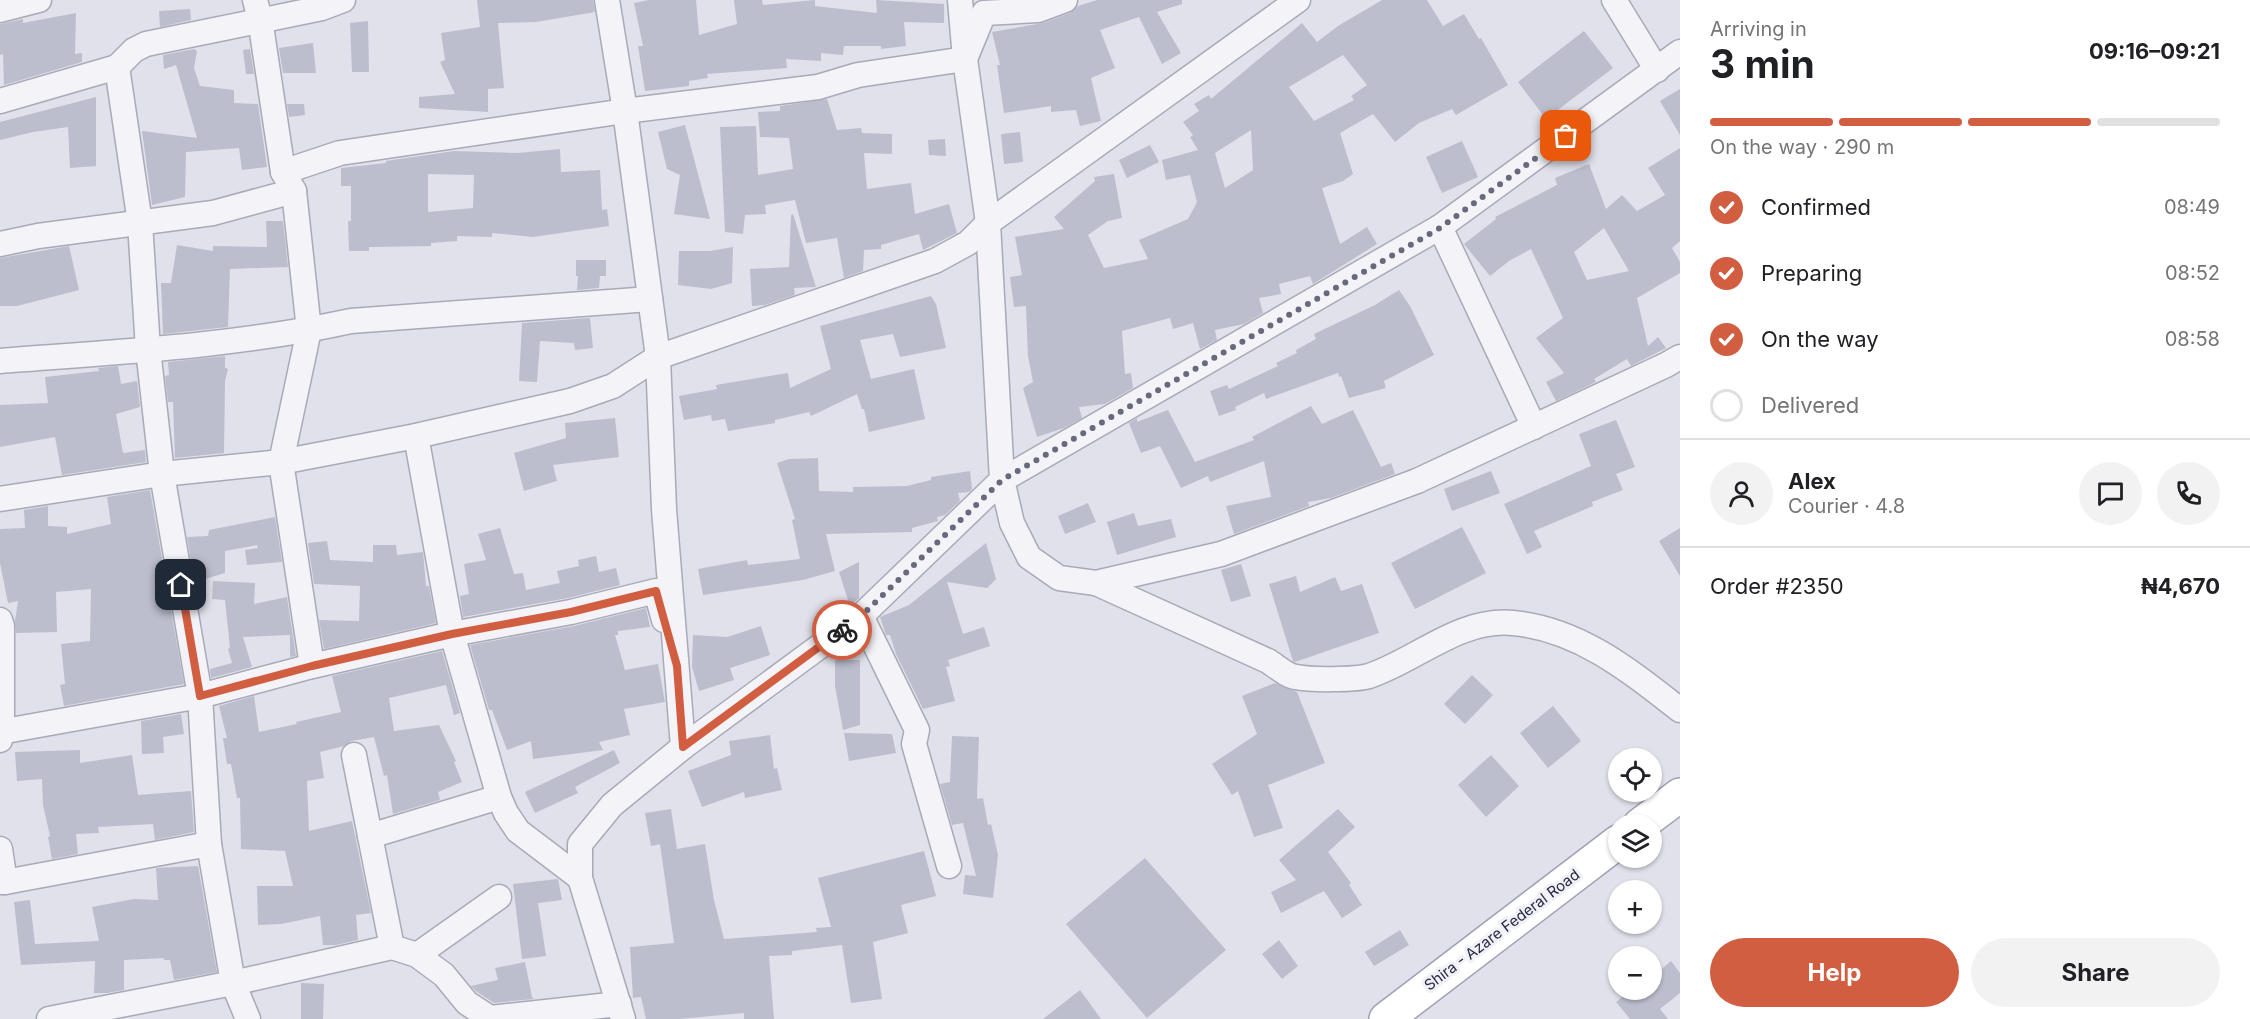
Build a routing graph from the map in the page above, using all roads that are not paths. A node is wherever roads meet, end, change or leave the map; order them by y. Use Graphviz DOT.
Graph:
graph roads {
  1 [pos="39,0"];
  2 [pos="343,0"];
  3 [pos="607,0"];
  4 [pos="960,0"];
  5 [pos="1065,0"];
  6 [pos="1298,0"];
  7 [pos="1614,0"];
  8 [pos="0,10"];
  9 [pos="257,10"];
  10 [pos="1680,52"];
  11 [pos="965,59"];
  12 [pos="117,67"];
  13 [pos="1657,70"];
  14 [pos="0,101"];
  15 [pos="625,111"];
  16 [pos="288,182"];
  17 [pos="140,223"];
  18 [pos="988,223"];
  19 [pos="1440,228"];
  20 [pos="0,244"];
  21 [pos="651,299"];
  22 [pos="309,330"];
  23 [pos="148,349"];
  24 [pos="658,357"];
  25 [pos="1680,357"];
  26 [pos="0,361"];
  27 [pos="1534,427"];
  28 [pos="416,436"];
  29 [pos="281,462"];
  30 [pos="162,474"];
  31 [pos="1002,480"];
  32 [pos="0,499"];
  33 [pos="1096,583"];
  34 [pos="861,616"];
  35 [pos="1,623"];
  36 [pos="452,634"];
  37 [pos="312,666"];
  38 [pos="677,666"];
  39 [pos="200,696"];
  40 [pos="1680,711"];
  41 [pos="1,735"];
  42 [pos="683,747"];
  43 [pos="354,755"];
  44 [pos="1680,795"];
  45 [pos="499,796"];
  46 [pos="1655,814"];
  47 [pos="370,836"];
  48 [pos="209,844"];
  49 [pos="580,844"];
  50 [pos="0,849"];
  51 [pos="1608,850"];
  52 [pos="547,853"];
  53 [pos="949,866"];
  54 [pos="580,878"];
  55 [pos="3,882"];
  56 [pos="499,897"];
  57 [pos="392,946"];
  58 [pos="417,956"];
  59 [pos="233,982"];
  60 [pos="621,1012"];
  61 [pos="49,1019"];
  62 [pos="248,1019"];
  63 [pos="1386,1019"];
  1 -- 8 [label="street"];
  2 -- 9 [label="street"];
  3 -- 15 [label="street"];
  4 -- 11 [label="street"];
  5 -- 11 [label="street"];
  6 -- 18 [label="street"];
  7 -- 13 [label="street"];
  9 -- 12 [label="street"];
  9 -- 16 [label="street"];
  10 -- 13 [label="street"];
  11 -- 15 [label="street"];
  11 -- 18 [label="street"];
  12 -- 14 [label="street"];
  12 -- 17 [label="street"];
  13 -- 19 [label="street"];
  15 -- 16 [label="street"];
  15 -- 21 [label="street"];
  16 -- 17 [label="street"];
  16 -- 22 [label="street"];
  17 -- 20 [label="street"];
  17 -- 23 [label="street"];
  18 -- 24 [label="street"];
  18 -- 31 [label="street"];
  19 -- 27 [label="street"];
  19 -- 31 [label="street"];
  21 -- 22 [label="street"];
  21 -- 24 [label="street"];
  22 -- 23 [label="street"];
  22 -- 29 [label="street"];
  23 -- 26 [label="street"];
  23 -- 30 [label="street"];
  24 -- 28 [label="street"];
  24 -- 38 [label="street"];
  25 -- 27 [label="street"];
  27 -- 33 [label="street"];
  28 -- 29 [label="street"];
  28 -- 36 [label="street"];
  29 -- 30 [label="street"];
  29 -- 37 [label="street"];
  30 -- 32 [label="street"];
  30 -- 39 [label="street"];
  31 -- 33 [label="street"];
  31 -- 34 [label="street"];
  33 -- 40 [label="street"];
  34 -- 42 [label="street"];
  34 -- 53 [label="street"];
  35 -- 41 [label="street"];
  36 -- 37 [label="street"];
  36 -- 38 [label="street"];
  36 -- 45 [label="street"];
  37 -- 39 [label="street"];
  38 -- 42 [label="street"];
  39 -- 41 [label="street"];
  39 -- 48 [label="street"];
  42 -- 49 [label="street"];
  43 -- 47 [label="street"];
  44 -- 46 [label="main road"];
  45 -- 47 [label="street"];
  45 -- 52 [label="street"];
  47 -- 57 [label="street"];
  48 -- 55 [label="street"];
  48 -- 59 [label="street"];
  49 -- 52 [label="street"];
  49 -- 54 [label="street"];
  50 -- 55 [label="street"];
  51 -- 63 [label="main road, Shira - Azare Federal Road"];
  52 -- 54 [label="street"];
  54 -- 60 [label="street"];
  56 -- 58 [label="street"];
  57 -- 58 [label="street"];
  57 -- 59 [label="street"];
  58 -- 60 [label="street"];
  59 -- 61 [label="street"];
  59 -- 62 [label="street"];
}
